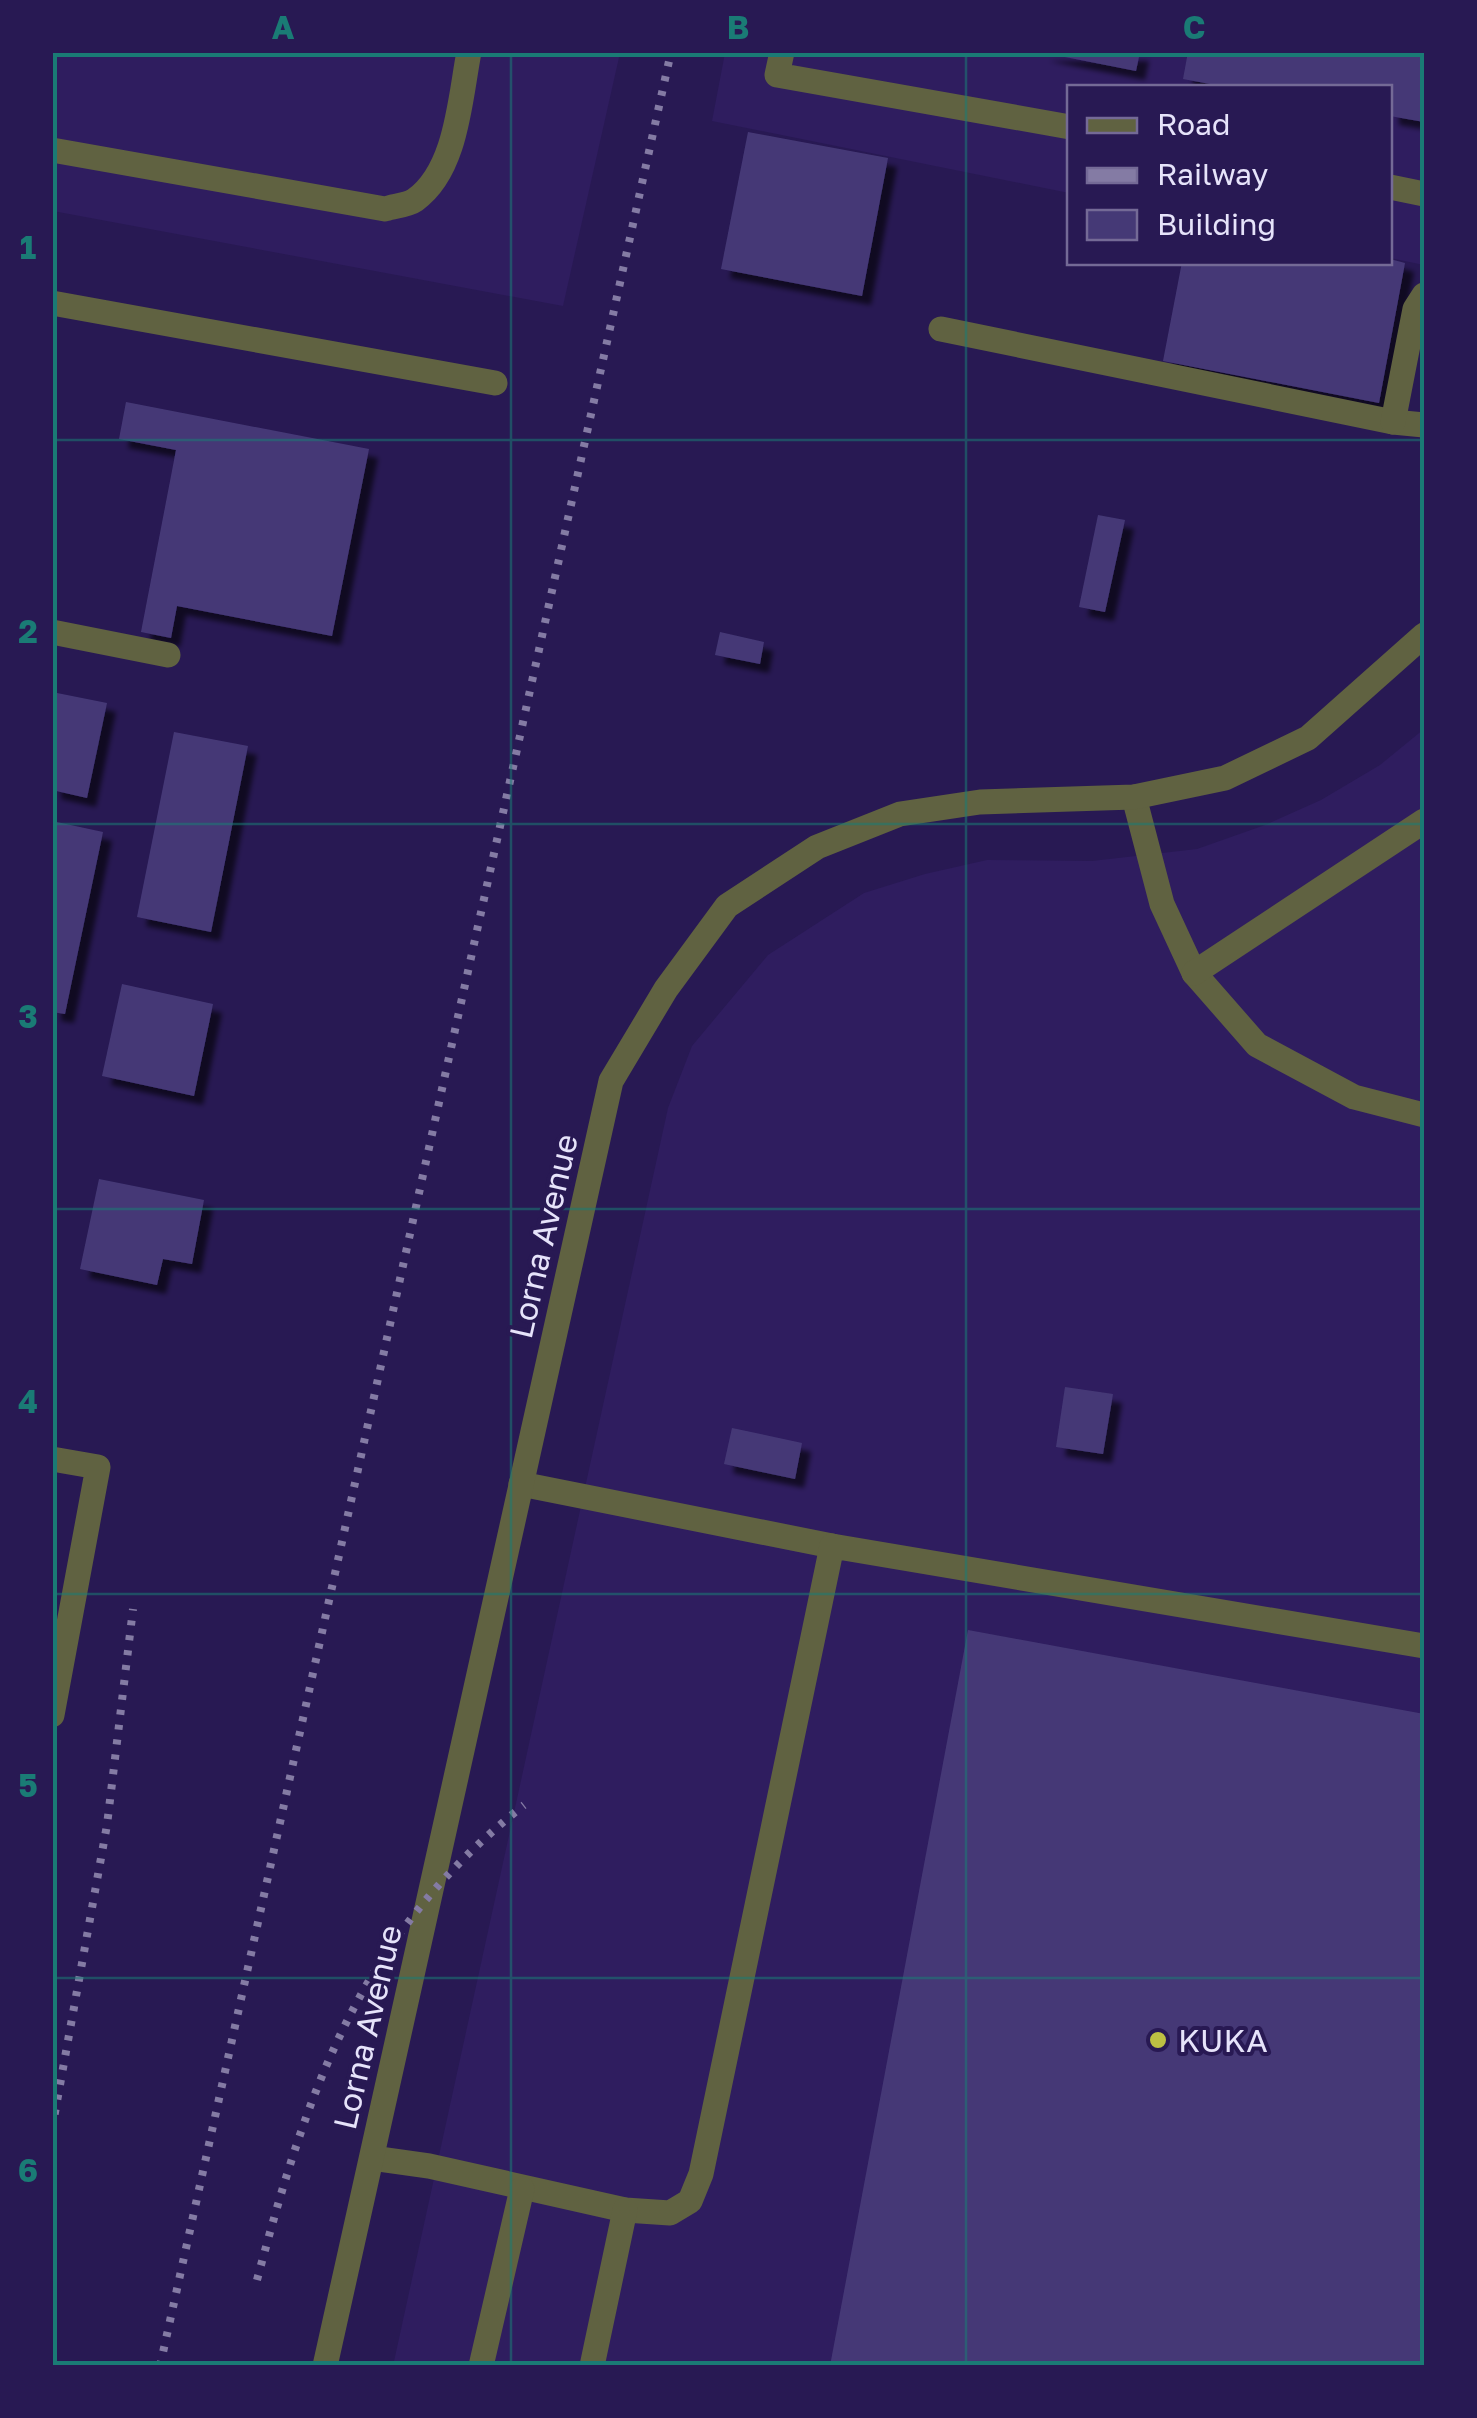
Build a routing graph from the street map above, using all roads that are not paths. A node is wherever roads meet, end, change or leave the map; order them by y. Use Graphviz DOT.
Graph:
graph roads {
  1 [pos="469,52"];
  2 [pos="782,52"];
  3 [pos="1067,127"];
  4 [pos="52,150"];
  5 [pos="1392,187"];
  6 [pos="1424,194"];
  7 [pos="1424,296"];
  8 [pos="52,303"];
  9 [pos="941,329"];
  10 [pos="496,383"];
  11 [pos="1394,422"];
  12 [pos="1424,425"];
  13 [pos="52,632"];
  14 [pos="1424,635"];
  15 [pos="168,656"];
  16 [pos="1134,797"];
  17 [pos="1424,821"];
  18 [pos="1194,973"];
  19 [pos="1424,1115"];
  20 [pos="52,1459"];
  21 [pos="521,1484"];
  22 [pos="832,1546"];
  23 [pos="1424,1646"];
  24 [pos="52,1715"];
  25 [pos="372,2158"];
  26 [pos="522,2189"];
  27 [pos="624,2210"];
  28 [pos="326,2366"];
  29 [pos="481,2366"];
  30 [pos="592,2366"];
  1 -- 4 [label="street"];
  2 -- 3 [label="street"];
  5 -- 6 [label="street"];
  7 -- 11 [label="street"];
  8 -- 10 [label="street"];
  9 -- 11 [label="street"];
  11 -- 12 [label="street"];
  13 -- 15 [label="street"];
  14 -- 16 [label="street, Lorna Avenue"];
  16 -- 18 [label="street"];
  16 -- 21 [label="street, Lorna Avenue"];
  17 -- 18 [label="street"];
  18 -- 19 [label="street"];
  20 -- 24 [label="street"];
  21 -- 22 [label="street"];
  21 -- 25 [label="street, Lorna Avenue"];
  22 -- 23 [label="street"];
  22 -- 27 [label="street"];
  25 -- 26 [label="street"];
  25 -- 28 [label="street, Lorna Avenue"];
  26 -- 27 [label="street"];
  26 -- 29 [label="street"];
  27 -- 30 [label="street"];
}
